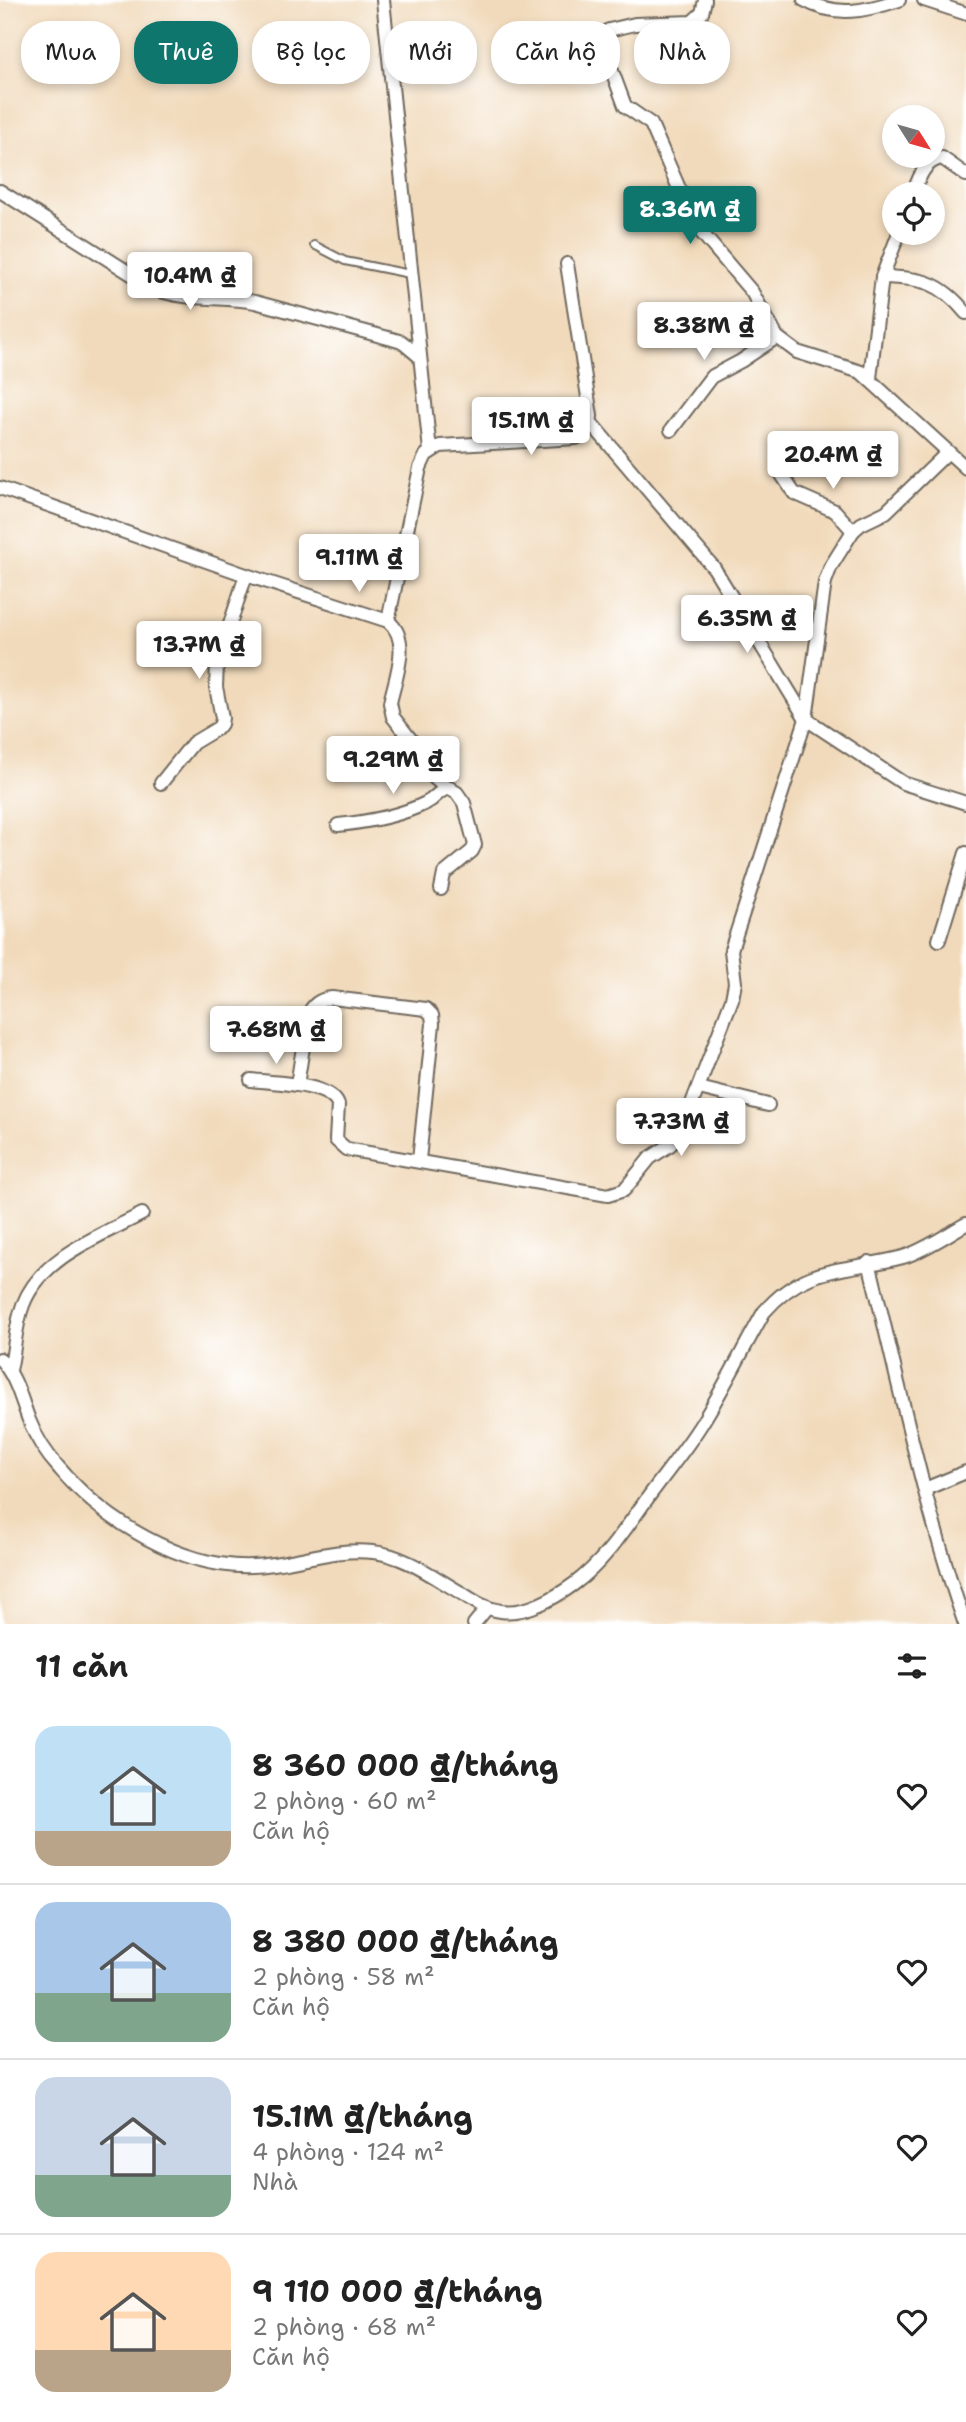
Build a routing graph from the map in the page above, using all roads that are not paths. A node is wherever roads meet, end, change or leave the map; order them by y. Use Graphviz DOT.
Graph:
graph roads {
  1 [pos="383,0"];
  2 [pos="705,0"];
  3 [pos="804,0"];
  4 [pos="899,0"];
  5 [pos="924,0"];
  6 [pos="964,13"];
  7 [pos="966,175"];
  8 [pos="918,182"];
  9 [pos="0,191"];
  10 [pos="314,245"];
  11 [pos="894,245"];
  12 [pos="566,264"];
  13 [pos="412,274"];
  14 [pos="882,277"];
  15 [pos="966,313"];
  16 [pos="777,337"];
  17 [pos="421,356"];
  18 [pos="870,378"];
  19 [pos="591,423"];
  20 [pos="671,430"];
  21 [pos="430,451"];
  22 [pos="948,452"];
  23 [pos="966,468"];
  24 [pos="782,475"];
  25 [pos="0,488"];
  26 [pos="853,531"];
  27 [pos="246,575"];
  28 [pos="388,621"];
  29 [pos="806,719"];
  30 [pos="161,783"];
  31 [pos="450,788"];
  32 [pos="966,803"];
  33 [pos="338,825"];
  34 [pos="966,853"];
  35 [pos="441,889"];
  36 [pos="939,940"];
  37 [pos="251,1080"];
  38 [pos="297,1085"];
  39 [pos="699,1088"];
  40 [pos="768,1105"];
  41 [pos="419,1160"];
  42 [pos="142,1214"];
  43 [pos="966,1224"];
  44 [pos="870,1262"];
  45 [pos="0,1359"];
  46 [pos="10,1370"];
  47 [pos="966,1472"];
  48 [pos="925,1489"];
  49 [pos="960,1590"];
  50 [pos="487,1608"];
  51 [pos="474,1624"];
  52 [pos="965,1624"];
  1 -- 13 [label="street"];
  2 -- 16 [label="street"];
  3 -- 4 [label="street"];
  5 -- 6 [label="street"];
  7 -- 8 [label="street"];
  9 -- 17 [label="street"];
  10 -- 13 [label="lane"];
  11 -- 14 [label="street"];
  12 -- 19 [label="street"];
  13 -- 17 [label="street"];
  14 -- 15 [label="street"];
  14 -- 18 [label="street"];
  16 -- 18 [label="street"];
  16 -- 20 [label="street"];
  17 -- 21 [label="street"];
  18 -- 22 [label="street"];
  19 -- 21 [label="street"];
  19 -- 29 [label="street"];
  21 -- 28 [label="street"];
  22 -- 23 [label="street"];
  22 -- 26 [label="street"];
  24 -- 26 [label="street"];
  25 -- 27 [label="street"];
  26 -- 29 [label="street"];
  27 -- 28 [label="street"];
  27 -- 30 [label="street"];
  28 -- 31 [label="street"];
  29 -- 32 [label="street"];
  29 -- 39 [label="street"];
  31 -- 33 [label="street"];
  31 -- 35 [label="street"];
  34 -- 36 [label="street"];
  37 -- 38 [label="street"];
  38 -- 41 [label="street"];
  38 -- 41 [label="street"];
  39 -- 40 [label="street"];
  39 -- 41 [label="street"];
  42 -- 46 [label="street"];
  43 -- 44 [label="street"];
  44 -- 48 [label="street"];
  44 -- 50 [label="street"];
  45 -- 46 [label="street"];
  46 -- 50 [label="street"];
  47 -- 48 [label="street"];
  48 -- 49 [label="street"];
  49 -- 52 [label="street"];
  50 -- 51 [label="street"];
}
